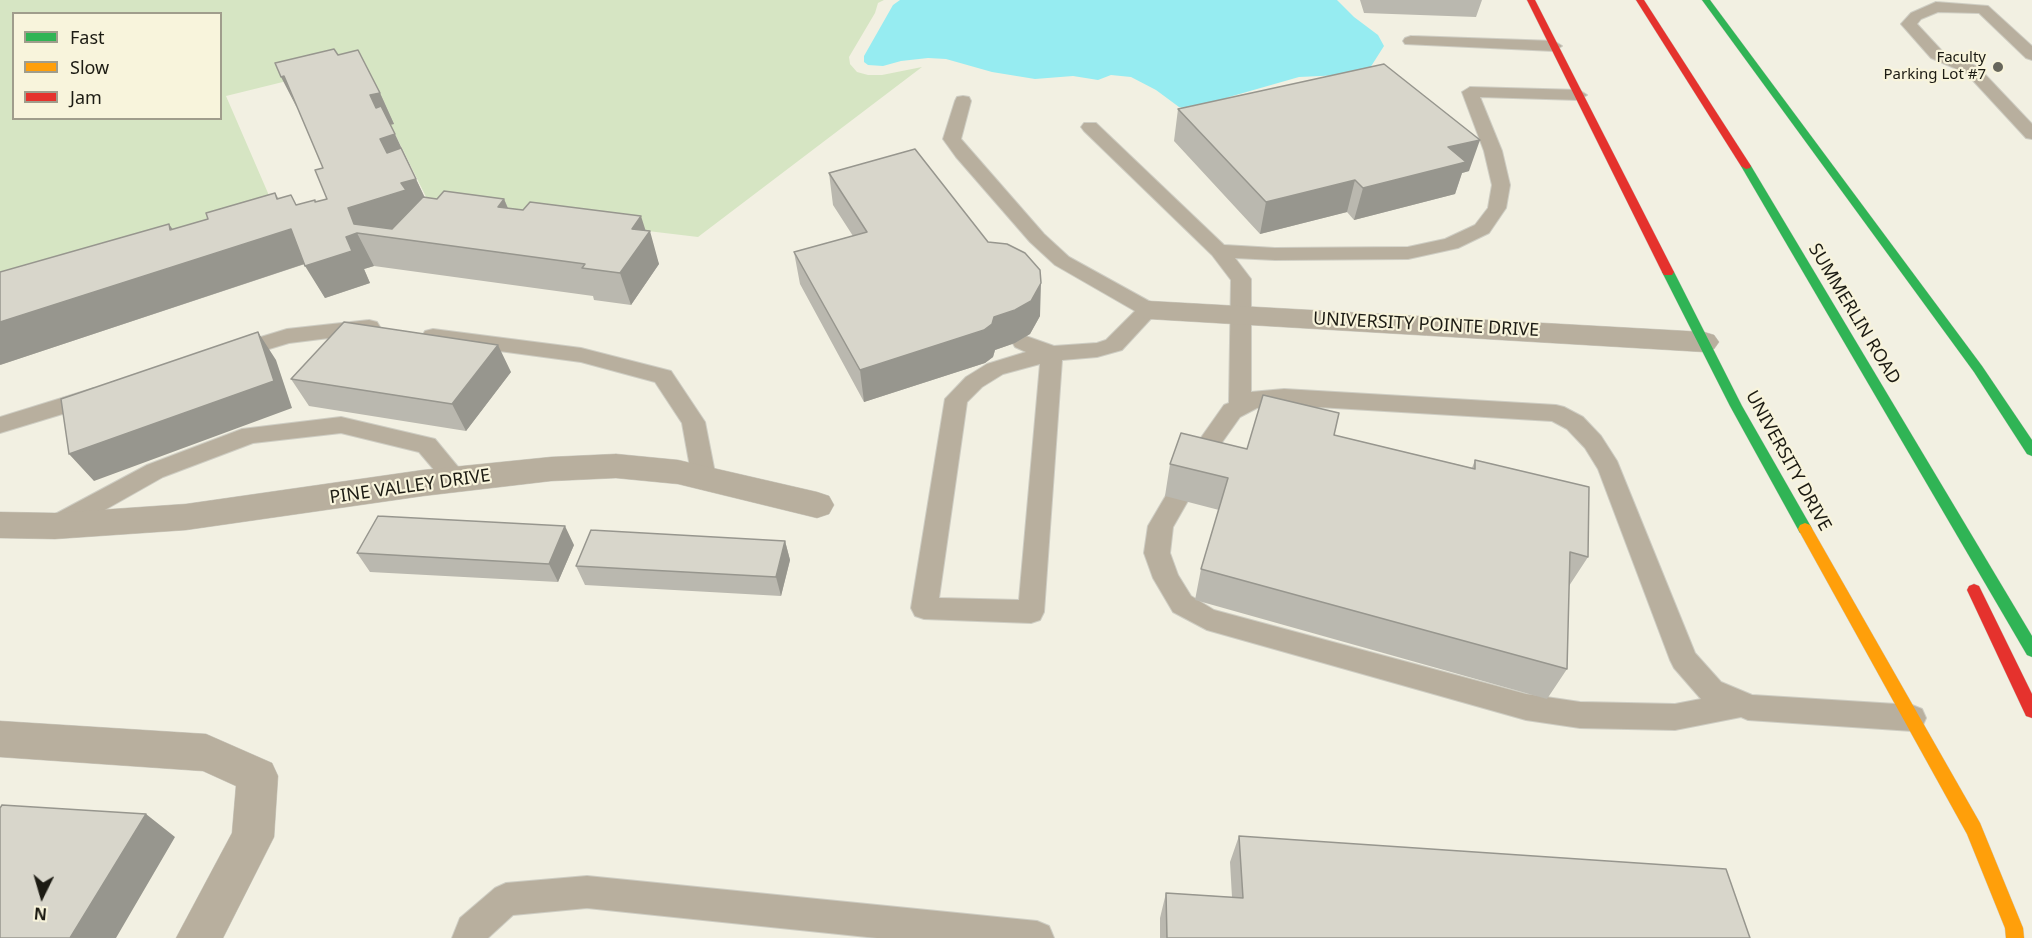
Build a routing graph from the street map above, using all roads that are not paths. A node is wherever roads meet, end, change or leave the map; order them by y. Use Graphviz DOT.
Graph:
graph roads {
  1 [pos="1531,0"];
  2 [pos="1641,0"];
  3 [pos="1706,0"];
  4 [pos="1933,3"];
  5 [pos="1411,41"];
  6 [pos="1554,46"];
  7 [pos="2032,55"];
  8 [pos="1579,95"];
  9 [pos="963,100"];
  10 [pos="1090,127"];
  11 [pos="2032,134"];
  12 [pos="1037,238"];
  13 [pos="1219,251"];
  14 [pos="1800,260"];
  15 [pos="1038,266"];
  16 [pos="1149,310"];
  17 [pos="1241,315"];
  18 [pos="386,330"];
  19 [pos="409,333"];
  20 [pos="1023,342"];
  21 [pos="1704,342"];
  22 [pos="1052,354"];
  23 [pos="221,357"];
  24 [pos="1978,369"];
  25 [pos="110,391"];
  26 [pos="1240,406"];
  27 [pos="0,425"];
  28 [pos="2032,442"];
  29 [pos="2032,451"];
  30 [pos="1191,469"];
  31 [pos="704,478"];
  32 [pos="456,479"];
  33 [pos="1177,499"];
  34 [pos="817,505"];
  35 [pos="1935,514"];
  36 [pos="0,525"];
  37 [pos="55,526"];
  38 [pos="1966,575"];
  39 [pos="2032,650"];
  40 [pos="1743,704"];
  41 [pos="2032,711"];
  42 [pos="1912,718"];
  43 [pos="0,739"];
  44 [pos="199,938"];
  45 [pos="469,938"];
  46 [pos="1037,938"];
  47 [pos="2015,938"];
  1 -- 6 [label="main road, UNIVERSITY DRIVE"];
  2 -- 14 [label="main road, SUMMERLIN ROAD"];
  3 -- 24 [label="main road"];
  4 -- 7 [label="lane"];
  4 -- 11 [label="lane"];
  5 -- 6 [label="lane"];
  6 -- 8 [label="main road, UNIVERSITY DRIVE"];
  8 -- 13 [label="lane"];
  8 -- 21 [label="main road, UNIVERSITY DRIVE"];
  9 -- 12 [label="lane"];
  10 -- 13 [label="lane"];
  12 -- 15 [label="lane"];
  12 -- 16 [label="lane"];
  13 -- 17 [label="lane"];
  14 -- 35 [label="main road"];
  14 -- 39 [label="main road, SUMMERLIN ROAD"];
  16 -- 17 [label="street, UNIVERSITY POINTE DRIVE"];
  16 -- 22 [label="lane"];
  17 -- 21 [label="street, UNIVERSITY POINTE DRIVE"];
  17 -- 26 [label="lane"];
  18 -- 23 [label="lane"];
  19 -- 31 [label="lane"];
  20 -- 22 [label="lane"];
  21 -- 42 [label="main road, UNIVERSITY DRIVE"];
  22 -- 22 [label="lane"];
  24 -- 28 [label="main road"];
  24 -- 29 [label="main road"];
  25 -- 27 [label="lane"];
  26 -- 30 [label="lane"];
  26 -- 40 [label="lane"];
  31 -- 32 [label="street, PINE VALLEY DRIVE"];
  31 -- 34 [label="street, PINE VALLEY DRIVE"];
  32 -- 37 [label="street, PINE VALLEY DRIVE"];
  32 -- 37 [label="lane"];
  33 -- 40 [label="lane"];
  36 -- 37 [label="street, PINE VALLEY DRIVE"];
  38 -- 41 [label="main road"];
  40 -- 42 [label="lane"];
  42 -- 47 [label="main road, UNIVERSITY DRIVE"];
  43 -- 44 [label="street"];
  45 -- 46 [label="lane"];
}
